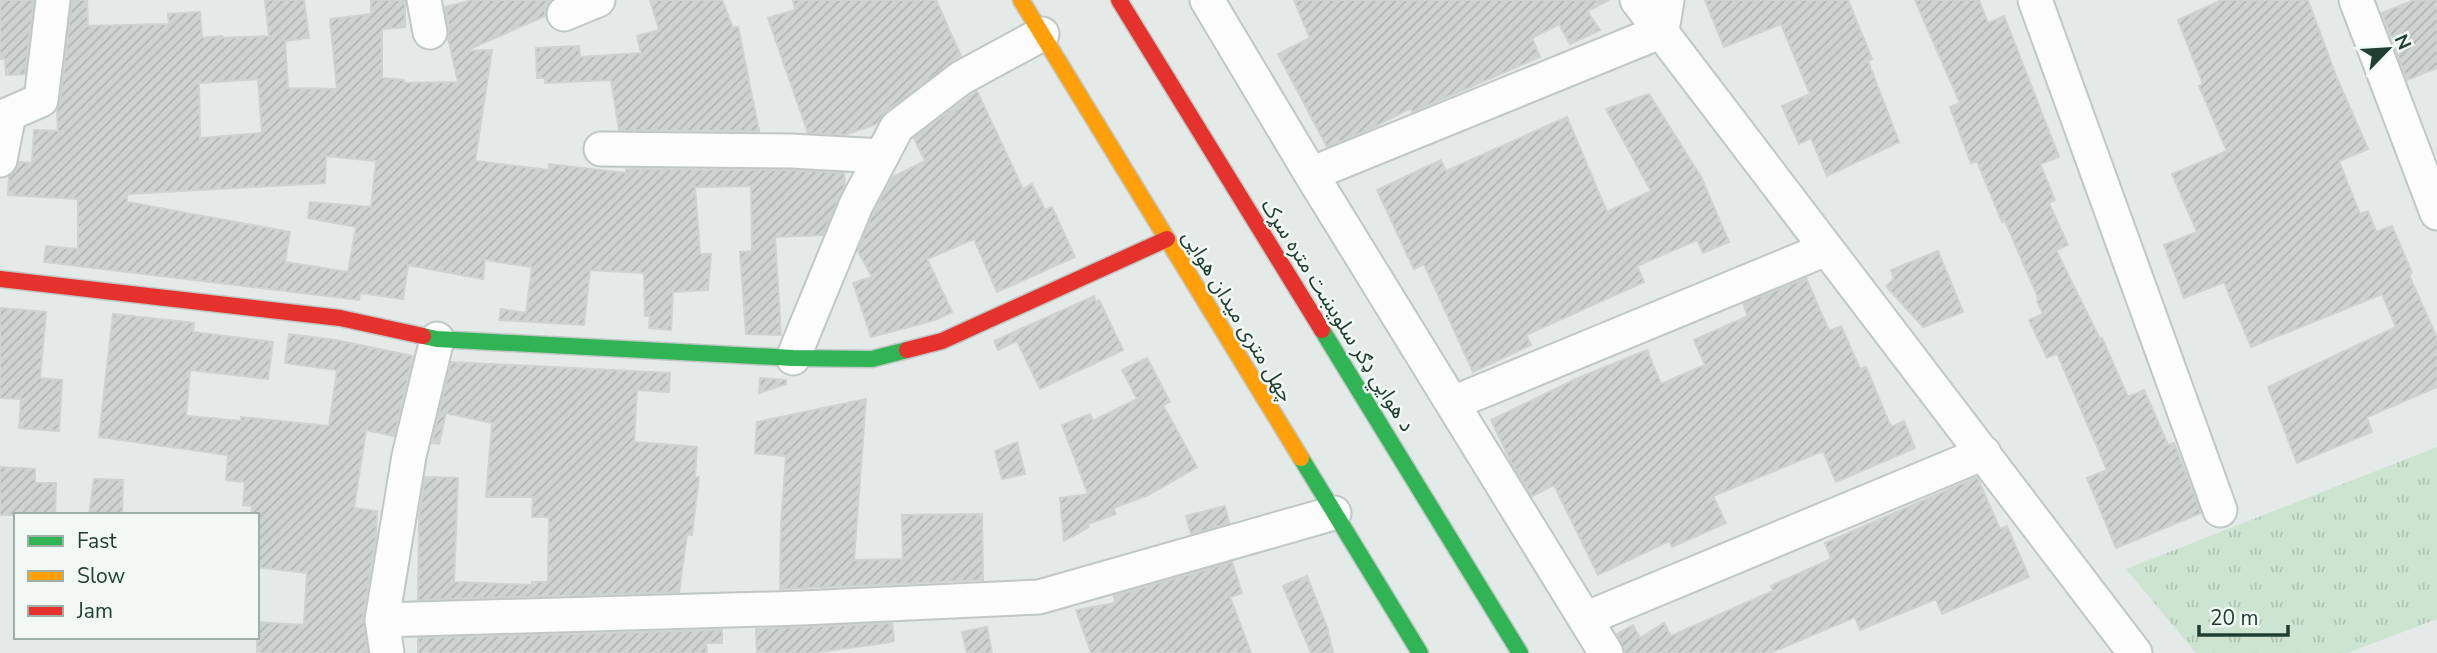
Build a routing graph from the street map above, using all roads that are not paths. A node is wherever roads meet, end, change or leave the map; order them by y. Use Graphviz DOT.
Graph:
graph roads {
  1 [pos="53,0"];
  2 [pos="598,0"];
  3 [pos="1021,0"];
  4 [pos="1119,0"];
  5 [pos="1208,0"];
  6 [pos="1637,0"];
  7 [pos="2035,0"];
  8 [pos="2356,0"];
  9 [pos="564,14"];
  10 [pos="1665,16"];
  11 [pos="1042,34"];
  12 [pos="601,149"];
  13 [pos="882,156"];
  14 [pos="0,160"];
  15 [pos="1311,174"];
  16 [pos="2437,213"];
  17 [pos="1167,239"];
  18 [pos="1826,248"];
  19 [pos="0,279"];
  20 [pos="437,339"];
  21 [pos="793,358"];
  22 [pos="1453,403"];
  23 [pos="1984,453"];
  24 [pos="2220,510"];
  25 [pos="1334,513"];
  26 [pos="1585,618"];
  27 [pos="382,620"];
  28 [pos="387,653"];
  29 [pos="1420,653"];
  30 [pos="1520,653"];
  31 [pos="1606,653"];
  32 [pos="2134,653"];
  1 -- 14 [label="street"];
  2 -- 9 [label="street"];
  3 -- 11 [label="main road, چهل متری میدان هوایی"];
  4 -- 30 [label="main road, د هوايي ډګر سلویښت متره سړک"];
  5 -- 15 [label="street"];
  6 -- 10 [label="street"];
  7 -- 24 [label="street"];
  8 -- 16 [label="street"];
  10 -- 15 [label="street"];
  10 -- 18 [label="street"];
  11 -- 13 [label="street"];
  11 -- 17 [label="main road, چهل متری میدان هوایی"];
  12 -- 13 [label="street"];
  13 -- 21 [label="street"];
  15 -- 22 [label="street"];
  17 -- 21 [label="main road"];
  17 -- 25 [label="main road, چهل متری میدان هوایی"];
  18 -- 22 [label="street"];
  18 -- 23 [label="street"];
  19 -- 20 [label="main road"];
  20 -- 21 [label="main road"];
  20 -- 27 [label="street"];
  22 -- 26 [label="street"];
  23 -- 26 [label="street"];
  23 -- 32 [label="street"];
  25 -- 27 [label="street"];
  25 -- 29 [label="main road, چهل متری میدان هوایی"];
  26 -- 31 [label="street"];
  27 -- 28 [label="street"];
}
